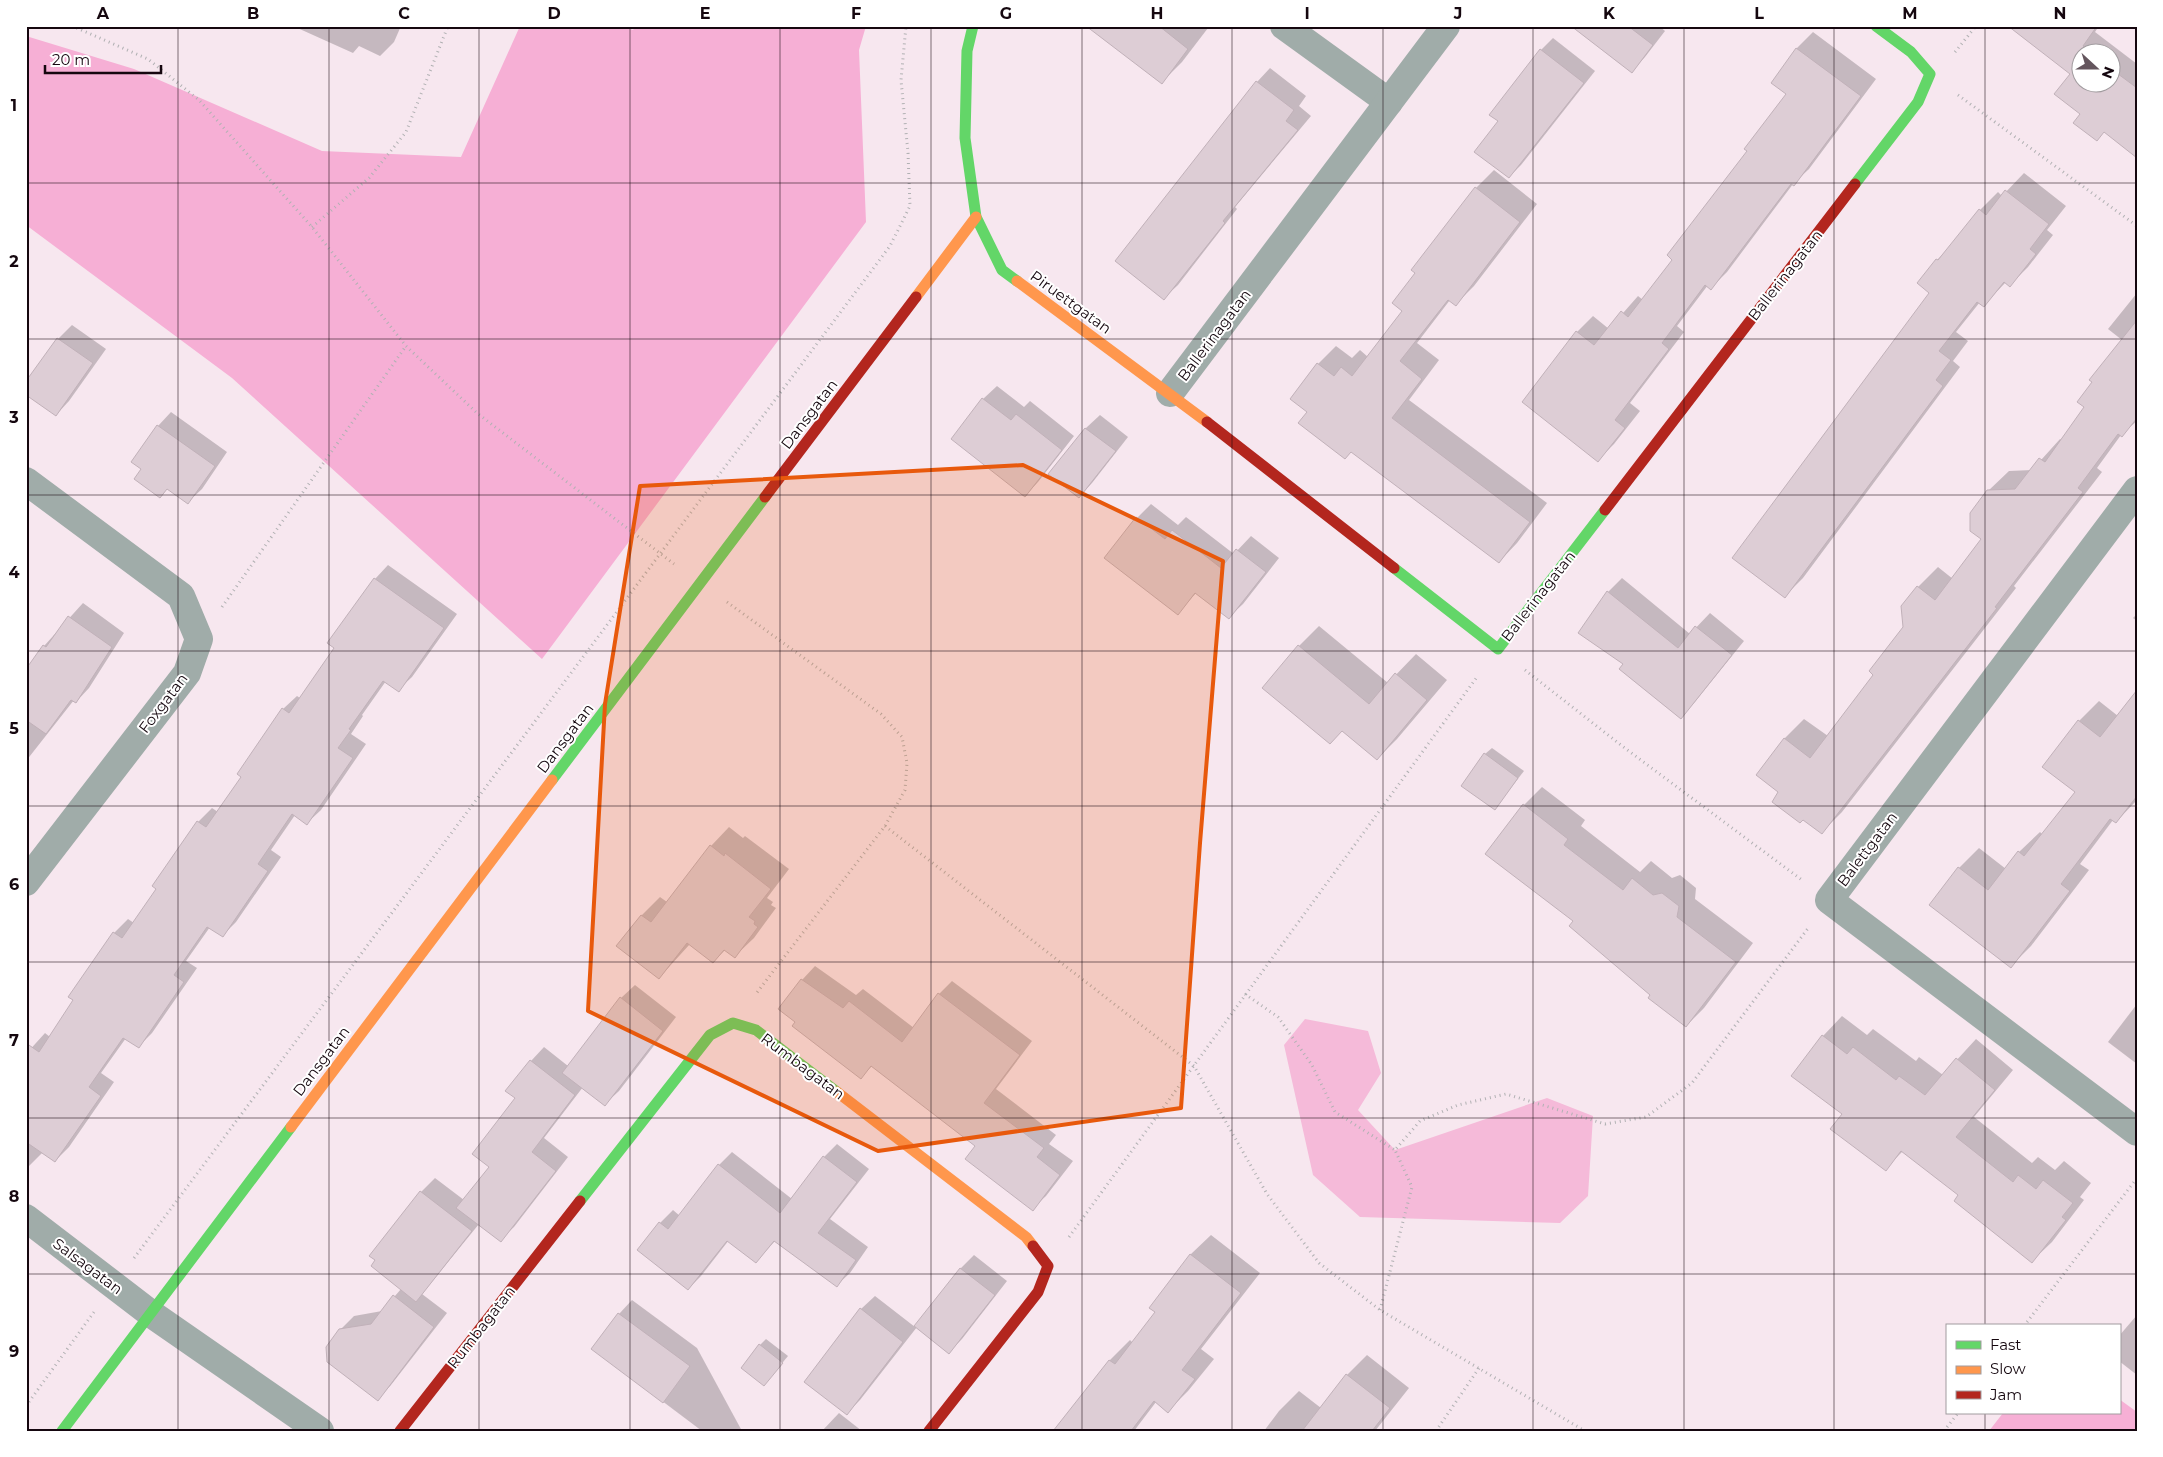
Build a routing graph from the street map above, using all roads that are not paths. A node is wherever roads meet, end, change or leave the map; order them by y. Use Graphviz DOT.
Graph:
graph roads {
  1 [pos="973,26"];
  2 [pos="1284,26"];
  3 [pos="1446,26"];
  4 [pos="1876,26"];
  5 [pos="1389,102"];
  6 [pos="976,217"];
  7 [pos="1170,393"];
  8 [pos="26,481"];
  9 [pos="2137,490"];
  10 [pos="26,882"];
  11 [pos="2137,1132"];
  12 [pos="26,1218"];
  13 [pos="150,1314"];
  14 [pos="62,1431"];
  15 [pos="320,1431"];
  16 [pos="400,1431"];
  17 [pos="929,1431"];
  1 -- 6 [label="street"];
  2 -- 5 [label="street"];
  3 -- 5 [label="street, Ballerinagatan"];
  4 -- 7 [label="street, Ballerinagatan"];
  5 -- 7 [label="street, Ballerinagatan"];
  6 -- 7 [label="street, Piruettgatan"];
  6 -- 13 [label="street, Dansgatan"];
  8 -- 10 [label="street, Foxgatan"];
  9 -- 11 [label="street, Balettgatan"];
  12 -- 13 [label="street, Salsagatan"];
  13 -- 14 [label="street, Dansgatan"];
  13 -- 15 [label="street"];
  16 -- 17 [label="street, Rumbagatan"];
}
